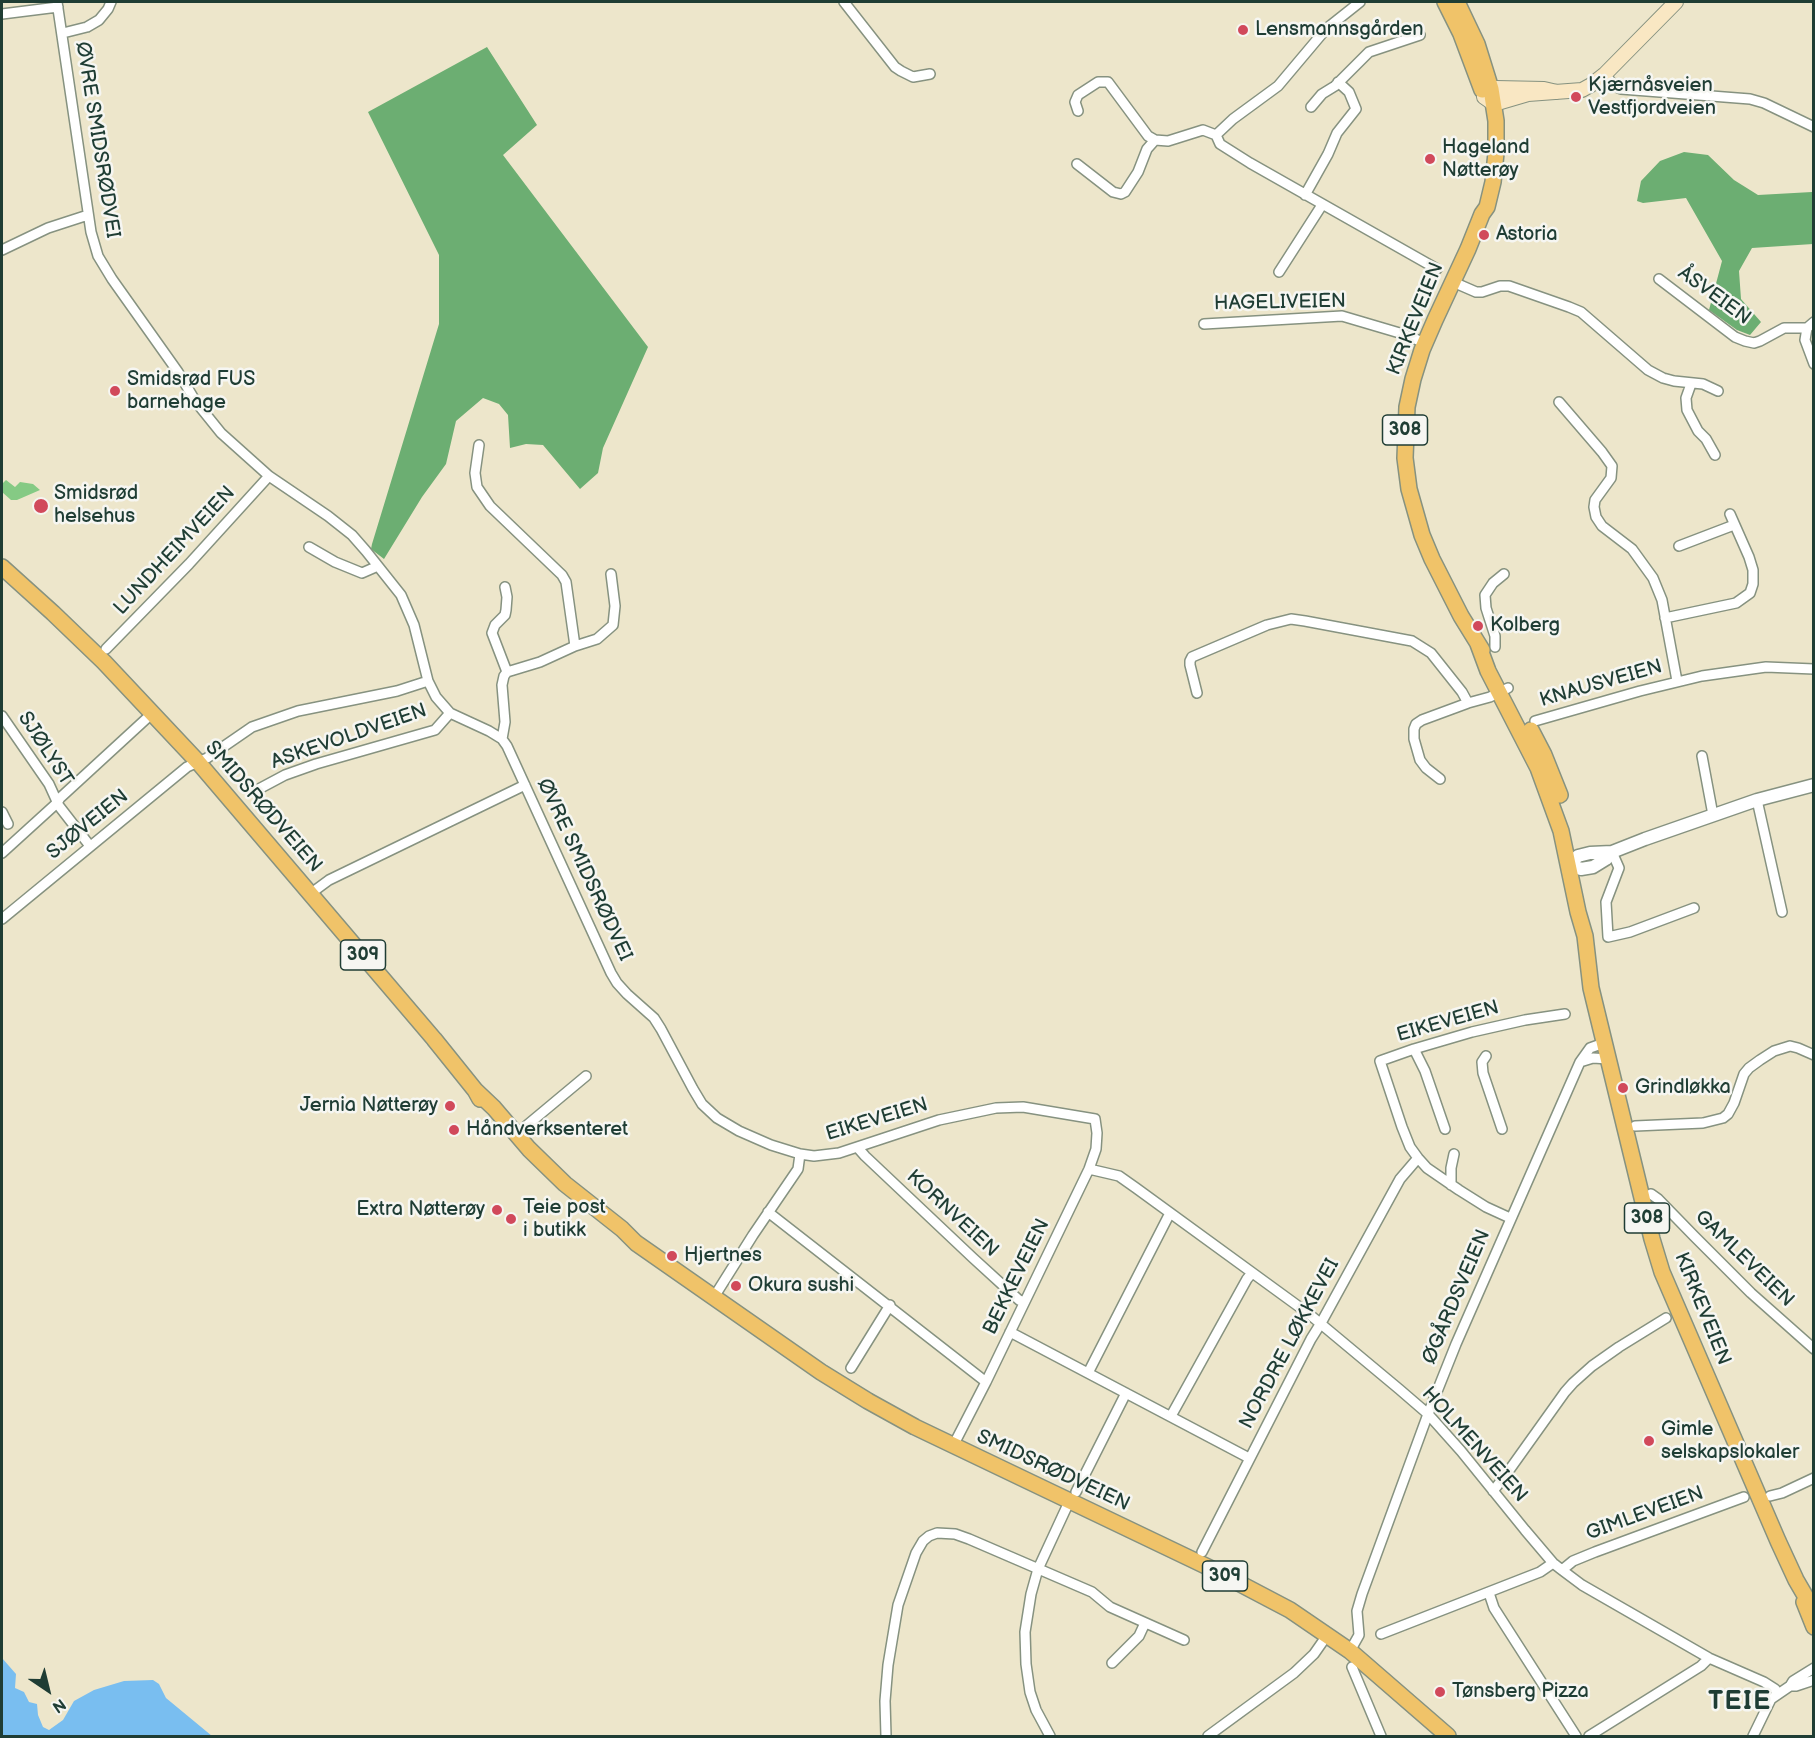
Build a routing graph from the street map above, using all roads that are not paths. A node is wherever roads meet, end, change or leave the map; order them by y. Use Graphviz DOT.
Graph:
graph roads {
  1 [pos="111,2"];
  2 [pos="844,2"];
  3 [pos="1360,2"];
  4 [pos="1445,2"];
  5 [pos="1457,2"];
  6 [pos="1676,2"];
  7 [pos="58,4"];
  8 [pos="2,14"];
  9 [pos="63,33"];
  10 [pos="1420,35"];
  11 [pos="930,74"];
  12 [pos="1605,74"];
  13 [pos="1338,82"];
  14 [pos="1490,97"];
  15 [pos="1311,108"];
  16 [pos="1078,111"];
  17 [pos="1814,127"];
  18 [pos="1216,135"];
  19 [pos="1155,140"];
  20 [pos="1077,164"];
  21 [pos="1305,195"];
  22 [pos="1322,205"];
  23 [pos="88,215"];
  24 [pos="2,250"];
  25 [pos="1437,269"];
  26 [pos="1279,272"];
  27 [pos="1659,279"];
  28 [pos="1453,282"];
  29 [pos="1204,324"];
  30 [pos="1810,325"];
  31 [pos="1425,343"];
  32 [pos="1814,364"];
  33 [pos="1691,384"];
  34 [pos="1718,391"];
  35 [pos="1559,402"];
  36 [pos="479,445"];
  37 [pos="1715,455"];
  38 [pos="269,476"];
  39 [pos="1730,514"];
  40 [pos="1734,525"];
  41 [pos="1679,546"];
  42 [pos="309,547"];
  43 [pos="378,566"];
  44 [pos="2,567"];
  45 [pos="611,574"];
  46 [pos="1504,574"];
  47 [pos="505,587"];
  48 [pos="1665,618"];
  49 [pos="575,646"];
  50 [pos="1495,647"];
  51 [pos="106,649"];
  52 [pos="1814,669"];
  53 [pos="507,672"];
  54 [pos="428,681"];
  55 [pos="1677,681"];
  56 [pos="1504,691"];
  57 [pos="1197,693"];
  58 [pos="1468,703"];
  59 [pos="450,713"];
  60 [pos="2,716"];
  61 [pos="146,719"];
  62 [pos="1535,721"];
  63 [pos="502,739"];
  64 [pos="1702,756"];
  65 [pos="198,762"];
  66 [pos="1440,779"];
  67 [pos="525,784"];
  68 [pos="1814,785"];
  69 [pos="255,791"];
  70 [pos="1757,800"];
  71 [pos="57,803"];
  72 [pos="2,812"];
  73 [pos="1713,815"];
  74 [pos="8,824"];
  75 [pos="90,846"];
  76 [pos="2,852"];
  77 [pos="1612,852"];
  78 [pos="1576,864"];
  79 [pos="310,894"];
  80 [pos="1694,908"];
  81 [pos="1782,912"];
  82 [pos="2,919"];
  83 [pos="1565,1014"];
  84 [pos="1604,1043"];
  85 [pos="1414,1049"];
  86 [pos="1814,1055"];
  87 [pos="1486,1056"];
  88 [pos="1608,1059"];
  89 [pos="1580,1062"];
  90 [pos="586,1076"];
  91 [pos="1095,1119"];
  92 [pos="526,1126"];
  93 [pos="1635,1126"];
  94 [pos="1445,1129"];
  95 [pos="1502,1129"];
  96 [pos="858,1148"];
  97 [pos="800,1154"];
  98 [pos="1454,1154"];
  99 [pos="1418,1158"];
  100 [pos="1089,1169"];
  101 [pos="1451,1185"];
  102 [pos="1651,1194"];
  103 [pos="768,1212"];
  104 [pos="1170,1213"];
  105 [pos="1510,1218"];
  106 [pos="1252,1273"];
  107 [pos="714,1297"];
  108 [pos="1024,1302"];
  109 [pos="890,1305"];
  110 [pos="1666,1318"];
  111 [pos="1321,1323"];
  112 [pos="1010,1332"];
  113 [pos="1814,1349"];
  114 [pos="851,1368"];
  115 [pos="1088,1373"];
  116 [pos="986,1382"];
  117 [pos="1126,1393"];
  118 [pos="1428,1414"];
  119 [pos="1171,1416"];
  120 [pos="953,1446"];
  121 [pos="1249,1458"];
  122 [pos="1813,1478"];
  123 [pos="1493,1491"];
  124 [pos="1770,1496"];
  125 [pos="1072,1497"];
  126 [pos="1744,1497"];
  127 [pos="1202,1552"];
  128 [pos="1553,1563"];
  129 [pos="1038,1569"];
  130 [pos="1562,1570"];
  131 [pos="1796,1580"];
  132 [pos="1489,1593"];
  133 [pos="1814,1611"];
  134 [pos="1145,1623"];
  135 [pos="1814,1627"];
  136 [pos="1328,1634"];
  137 [pos="1382,1634"];
  138 [pos="1184,1640"];
  139 [pos="1350,1651"];
  140 [pos="1709,1659"];
  141 [pos="1112,1663"];
  142 [pos="1353,1667"];
  143 [pos="1814,1668"];
  144 [pos="1814,1680"];
  145 [pos="1790,1686"];
  146 [pos="1778,1693"];
  147 [pos="886,1737"];
  148 [pos="1050,1737"];
  149 [pos="1208,1737"];
  150 [pos="1381,1737"];
  151 [pos="1448,1737"];
  152 [pos="1576,1737"];
  153 [pos="1589,1737"];
  154 [pos="1753,1737"];
  1 -- 9 [label="street"];
  2 -- 11 [label="street"];
  3 -- 18 [label="street"];
  4 -- 14 [label="main road, KIRKEVEIEN / 308"];
  5 -- 14 [label="main road, KIRKEVEIEN / 308"];
  6 -- 12 [label="main road"];
  7 -- 8 [label="street"];
  7 -- 9 [label="street, ØVRE SMIDSRØDVEI"];
  9 -- 23 [label="street, ØVRE SMIDSRØDVEI"];
  10 -- 13 [label="street"];
  12 -- 14 [label="main road"];
  12 -- 17 [label="street"];
  13 -- 15 [label="street"];
  13 -- 21 [label="street"];
  14 -- 28 [label="main road, KIRKEVEIEN / 308"];
  16 -- 19 [label="street"];
  18 -- 19 [label="street"];
  18 -- 21 [label="street"];
  19 -- 20 [label="street"];
  21 -- 22 [label="street"];
  22 -- 25 [label="street"];
  22 -- 26 [label="street"];
  23 -- 24 [label="street"];
  23 -- 38 [label="street, ØVRE SMIDSRØDVEI"];
  27 -- 30 [label="street, ÅSVEIEN"];
  28 -- 31 [label="main road, KIRKEVEIEN / 308"];
  28 -- 33 [label="street"];
  29 -- 31 [label="street, HAGELIVEIEN"];
  30 -- 32 [label="street"];
  31 -- 56 [label="main road, KIRKEVEIEN / 308"];
  33 -- 34 [label="street"];
  33 -- 37 [label="street"];
  35 -- 48 [label="street, KNAUSVEIEN"];
  36 -- 49 [label="street"];
  38 -- 43 [label="street, ØVRE SMIDSRØDVEI"];
  38 -- 51 [label="street, LUNDHEIMVEIEN"];
  39 -- 40 [label="street"];
  40 -- 41 [label="street"];
  40 -- 48 [label="street"];
  42 -- 43 [label="street"];
  43 -- 54 [label="street, ØVRE SMIDSRØDVEI"];
  44 -- 65 [label="main road, SMIDSRØDVEIEN / 309"];
  45 -- 49 [label="street"];
  46 -- 50 [label="street"];
  47 -- 53 [label="street"];
  48 -- 55 [label="street, KNAUSVEIEN"];
  49 -- 53 [label="street"];
  52 -- 55 [label="street, KNAUSVEIEN"];
  53 -- 63 [label="street"];
  54 -- 59 [label="street, ØVRE SMIDSRØDVEI"];
  54 -- 65 [label="street, SJØVEIEN"];
  55 -- 62 [label="street, KNAUSVEIEN"];
  56 -- 58 [label="street"];
  56 -- 78 [label="main road, KIRKEVEIEN / 308"];
  57 -- 58 [label="street"];
  58 -- 66 [label="street"];
  59 -- 63 [label="street, ØVRE SMIDSRØDVEI"];
  59 -- 69 [label="street, ASKEVOLDVEIEN"];
  60 -- 71 [label="street, SJØLYST"];
  61 -- 71 [label="street, SJØLYST"];
  63 -- 67 [label="street, ØVRE SMIDSRØDVEI"];
  64 -- 73 [label="street"];
  65 -- 75 [label="street, SJØVEIEN"];
  65 -- 79 [label="main road, SMIDSRØDVEIEN / 309"];
  67 -- 79 [label="street"];
  67 -- 97 [label="street, ØVRE SMIDSRØDVEI"];
  68 -- 70 [label="street"];
  70 -- 73 [label="street"];
  70 -- 81 [label="street"];
  71 -- 75 [label="street, SJØLYST"];
  71 -- 76 [label="street, SJØLYST"];
  72 -- 74 [label="street"];
  73 -- 77 [label="street"];
  75 -- 82 [label="street, SJØVEIEN"];
  77 -- 78 [label="street"];
  77 -- 80 [label="street"];
  78 -- 84 [label="main road, KIRKEVEIEN / 308"];
  79 -- 107 [label="main road, SMIDSRØDVEIEN / 309"];
  83 -- 85 [label="street, EIKEVEIEN"];
  84 -- 88 [label="main road, KIRKEVEIEN / 308"];
  84 -- 89 [label="street, ØGÅRDSVEIEN"];
  85 -- 94 [label="street"];
  85 -- 99 [label="street, EIKEVEIEN"];
  86 -- 93 [label="street"];
  87 -- 95 [label="street"];
  88 -- 89 [label="street"];
  88 -- 131 [label="main road, KIRKEVEIEN / 308"];
  89 -- 105 [label="street, ØGÅRDSVEIEN"];
  90 -- 92 [label="street"];
  91 -- 96 [label="street, EIKEVEIEN"];
  91 -- 100 [label="street, BEKKEVEIEN"];
  96 -- 97 [label="street, EIKEVEIEN"];
  96 -- 108 [label="street, KORNVEIEN"];
  97 -- 103 [label="street"];
  98 -- 101 [label="street"];
  99 -- 101 [label="street, EIKEVEIEN"];
  99 -- 111 [label="street, NORDRE LØKKEVEI"];
  100 -- 104 [label="street, HOLMENVEIEN"];
  100 -- 108 [label="street, BEKKEVEIEN"];
  101 -- 105 [label="street, EIKEVEIEN"];
  102 -- 113 [label="street, GAMLEVEIEN"];
  103 -- 107 [label="street"];
  103 -- 109 [label="street"];
  104 -- 106 [label="street, HOLMENVEIEN"];
  104 -- 115 [label="street"];
  105 -- 118 [label="street, ØGÅRDSVEIEN"];
  106 -- 111 [label="street, HOLMENVEIEN"];
  106 -- 119 [label="street"];
  107 -- 120 [label="main road, SMIDSRØDVEIEN / 309"];
  108 -- 112 [label="street, BEKKEVEIEN"];
  109 -- 114 [label="street"];
  109 -- 116 [label="street"];
  110 -- 123 [label="street"];
  111 -- 118 [label="street, HOLMENVEIEN"];
  111 -- 121 [label="street, NORDRE LØKKEVEI"];
  112 -- 115 [label="street"];
  112 -- 116 [label="street, BEKKEVEIEN"];
  115 -- 117 [label="street"];
  116 -- 120 [label="street, BEKKEVEIEN"];
  117 -- 119 [label="street"];
  117 -- 125 [label="street"];
  118 -- 123 [label="street, HOLMENVEIEN"];
  118 -- 139 [label="street, ØGÅRDSVEIEN"];
  119 -- 121 [label="street"];
  120 -- 125 [label="main road, SMIDSRØDVEIEN / 309"];
  121 -- 127 [label="street, NORDRE LØKKEVEI"];
  122 -- 124 [label="street"];
  123 -- 128 [label="street, HOLMENVEIEN"];
  125 -- 129 [label="street"];
  125 -- 136 [label="main road, SMIDSRØDVEIEN / 309"];
  126 -- 130 [label="street, GIMLEVEIEN"];
  128 -- 130 [label="street, HOLMENVEIEN"];
  128 -- 132 [label="street"];
  129 -- 134 [label="street"];
  129 -- 147 [label="street"];
  129 -- 148 [label="street"];
  130 -- 140 [label="street, HOLMENVEIEN"];
  131 -- 133 [label="main road, KIRKEVEIEN / 308"];
  131 -- 135 [label="main road, KIRKEVEIEN / 308"];
  132 -- 137 [label="street"];
  132 -- 152 [label="street"];
  134 -- 138 [label="street"];
  134 -- 141 [label="street"];
  136 -- 139 [label="main road, SMIDSRØDVEIEN / 309"];
  136 -- 149 [label="street"];
  139 -- 151 [label="main road, SMIDSRØDVEIEN / 309"];
  140 -- 146 [label="street, HOLMENVEIEN"];
  140 -- 153 [label="street"];
  142 -- 150 [label="street"];
  143 -- 145 [label="street"];
  144 -- 145 [label="street"];
  145 -- 146 [label="street"];
  146 -- 154 [label="street"];
}
